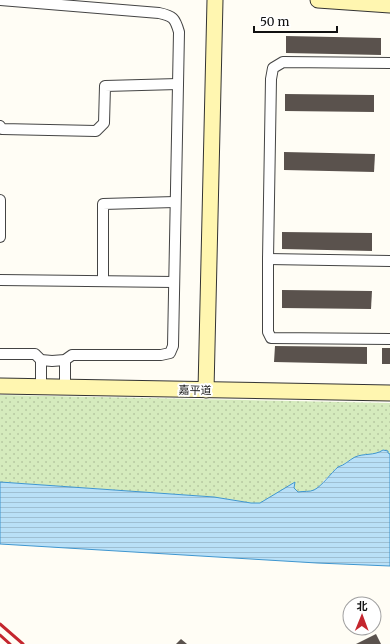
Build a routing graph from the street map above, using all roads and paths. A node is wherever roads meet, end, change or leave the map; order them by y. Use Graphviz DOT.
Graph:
graph roads {
  1 [pos="0,0"];
  2 [pos="215,0"];
  3 [pos="318,0"];
  4 [pos="35,1"];
  5 [pos="390,5"];
  6 [pos="390,63"];
  7 [pos="178,84"];
  8 [pos="0,126"];
  9 [pos="0,200"];
  10 [pos="175,202"];
  11 [pos="0,237"];
  12 [pos="268,259"];
  13 [pos="390,261"];
  14 [pos="0,280"];
  15 [pos="103,281"];
  16 [pos="174,282"];
  17 [pos="390,339"];
  18 [pos="0,354"];
  19 [pos="41,360"];
  20 [pos="64,360"];
  21 [pos="0,379"];
  22 [pos="41,383"];
  23 [pos="65,383"];
  24 [pos="390,385"];
  25 [pos="0,386"];
  26 [pos="206,386"];
  27 [pos="390,393"];
  1 -- 4 [label="street"];
  2 -- 26 [label="street"];
  3 -- 5 [label="street"];
  4 -- 7 [label="street"];
  6 -- 12 [label="street"];
  7 -- 8 [label="street"];
  7 -- 10 [label="street"];
  9 -- 11 [label="street"];
  10 -- 15 [label="street"];
  10 -- 16 [label="street"];
  12 -- 13 [label="street"];
  12 -- 17 [label="street"];
  14 -- 15 [label="street"];
  15 -- 16 [label="street"];
  16 -- 20 [label="street"];
  18 -- 19 [label="street"];
  19 -- 20 [label="street"];
  19 -- 22 [label="street"];
  20 -- 23 [label="street"];
  21 -- 22 [label="street, 嘉平道"];
  22 -- 23 [label="street, 嘉平道"];
  22 -- 25 [label="street, 嘉平道"];
  23 -- 26 [label="street, 嘉平道"];
  24 -- 26 [label="street, 嘉平道"];
  26 -- 27 [label="street, 嘉平道"];
}
